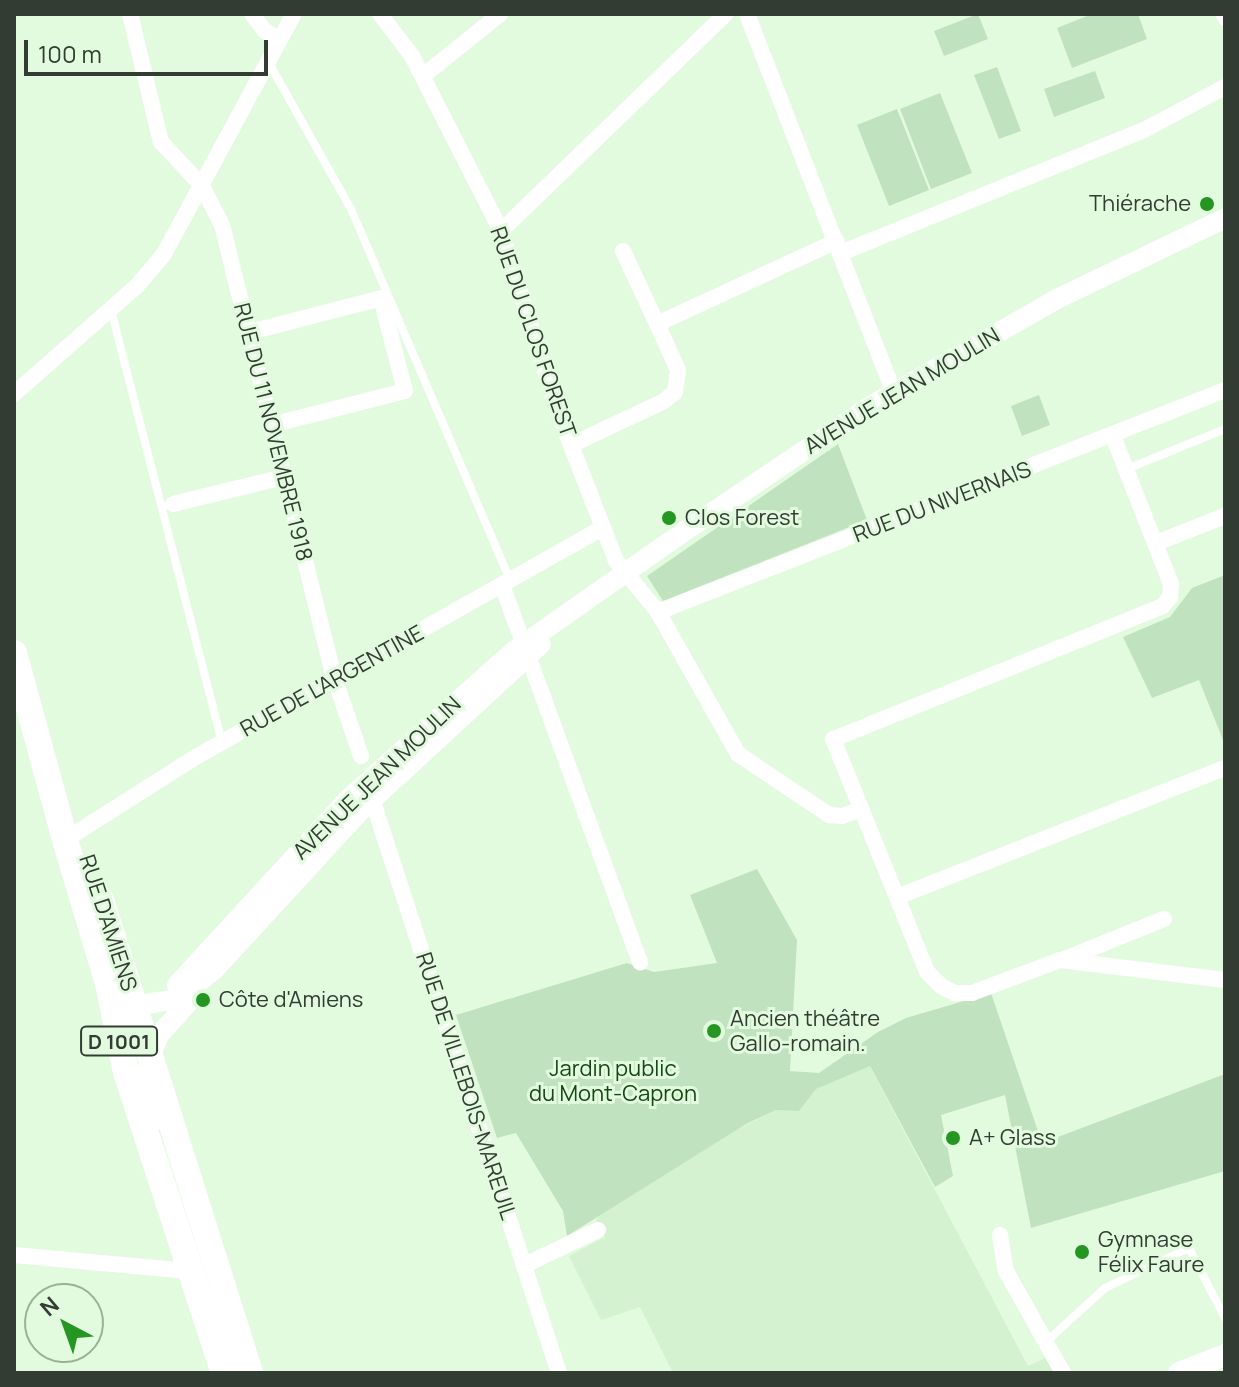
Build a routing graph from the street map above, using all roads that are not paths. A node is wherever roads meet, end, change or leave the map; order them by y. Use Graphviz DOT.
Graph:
graph roads {
  1 [pos="130,14"];
  2 [pos="252,14"];
  3 [pos="294,14"];
  4 [pos="380,14"];
  5 [pos="500,14"];
  6 [pos="726,14"];
  7 [pos="747,14"];
  8 [pos="280,40"];
  9 [pos="269,62"];
  10 [pos="423,76"];
  11 [pos="1225,87"];
  12 [pos="202,186"];
  13 [pos="1225,218"];
  14 [pos="501,231"];
  15 [pos="839,247"];
  16 [pos="623,251"];
  17 [pos="111,310"];
  18 [pos="657,324"];
  19 [pos="250,332"];
  20 [pos="1225,390"];
  21 [pos="894,393"];
  22 [pos="14,394"];
  23 [pos="272,425"];
  24 [pos="1225,429"];
  25 [pos="1113,436"];
  26 [pos="571,445"];
  27 [pos="1127,469"];
  28 [pos="284,477"];
  29 [pos="173,504"];
  30 [pos="1225,516"];
  31 [pos="603,528"];
  32 [pos="1156,543"];
  33 [pos="625,573"];
  34 [pos="506,583"];
  35 [pos="658,612"];
  36 [pos="526,650"];
  37 [pos="14,653"];
  38 [pos="335,681"];
  39 [pos="222,742"];
  40 [pos="361,756"];
  41 [pos="1225,768"];
  42 [pos="372,799"];
  43 [pos="861,809"];
  44 [pos="72,836"];
  45 [pos="897,897"];
  46 [pos="1164,919"];
  47 [pos="1060,960"];
  48 [pos="640,963"];
  49 [pos="214,970"];
  50 [pos="1225,980"];
  51 [pos="177,985"];
  52 [pos="141,1006"];
  53 [pos="118,1034"];
  54 [pos="150,1055"];
  55 [pos="598,1230"];
  56 [pos="1000,1235"];
  57 [pos="14,1255"];
  58 [pos="525,1265"];
  59 [pos="189,1271"];
  60 [pos="1225,1318"];
  61 [pos="1046,1342"];
  62 [pos="1225,1355"];
  63 [pos="224,1373"];
  64 [pos="234,1373"];
  65 [pos="250,1373"];
  66 [pos="559,1373"];
  67 [pos="1063,1373"];
  68 [pos="1179,1373"];
  1 -- 12 [label="street, RUE DU 11 NOVEMBRE 1918"];
  2 -- 8 [label="street"];
  3 -- 8 [label="street"];
  4 -- 10 [label="street, RUE DU CLOS FOREST"];
  5 -- 10 [label="street"];
  6 -- 14 [label="street"];
  7 -- 15 [label="street"];
  8 -- 9 [label="street"];
  9 -- 12 [label="street"];
  9 -- 34 [label="lane"];
  10 -- 14 [label="street, RUE DU CLOS FOREST"];
  11 -- 15 [label="street"];
  12 -- 17 [label="street"];
  12 -- 19 [label="street, RUE DU 11 NOVEMBRE 1918"];
  13 -- 21 [label="street, AVENUE JEAN MOULIN"];
  14 -- 26 [label="street, RUE DU CLOS FOREST"];
  15 -- 18 [label="street"];
  15 -- 21 [label="street"];
  16 -- 18 [label="street"];
  17 -- 22 [label="street"];
  17 -- 39 [label="lane"];
  18 -- 26 [label="street"];
  19 -- 23 [label="street, RUE DU 11 NOVEMBRE 1918"];
  19 -- 23 [label="street"];
  20 -- 25 [label="street, RUE DU NIVERNAIS"];
  21 -- 33 [label="street, AVENUE JEAN MOULIN"];
  23 -- 28 [label="street, RUE DU 11 NOVEMBRE 1918"];
  24 -- 27 [label="lane"];
  25 -- 27 [label="street"];
  25 -- 35 [label="street, RUE DU NIVERNAIS"];
  26 -- 31 [label="street, RUE DU CLOS FOREST"];
  27 -- 32 [label="street"];
  28 -- 29 [label="street"];
  28 -- 38 [label="street, RUE DU 11 NOVEMBRE 1918"];
  30 -- 32 [label="street"];
  31 -- 33 [label="street, RUE DU CLOS FOREST"];
  31 -- 34 [label="street, RUE DE L'ARGENTINE"];
  32 -- 43 [label="street"];
  33 -- 35 [label="street, RUE DU CLOS FOREST"];
  33 -- 36 [label="street, AVENUE JEAN MOULIN"];
  34 -- 36 [label="street"];
  34 -- 38 [label="street, RUE DE L'ARGENTINE"];
  35 -- 43 [label="street, RUE DU CLOS FOREST"];
  36 -- 42 [label="street, AVENUE JEAN MOULIN"];
  36 -- 48 [label="street"];
  36 -- 51 [label="street, AVENUE JEAN MOULIN"];
  37 -- 44 [label="main road, RUE D'AMIENS / D 1001"];
  38 -- 39 [label="street, RUE DE L'ARGENTINE"];
  38 -- 40 [label="street"];
  39 -- 44 [label="street, RUE DE L'ARGENTINE"];
  41 -- 45 [label="street"];
  42 -- 49 [label="street, AVENUE JEAN MOULIN"];
  42 -- 58 [label="street, RUE DE VILLEBOIS-MAREUIL"];
  43 -- 45 [label="street"];
  44 -- 52 [label="main road, RUE D'AMIENS / D 1001"];
  44 -- 53 [label="main road, RUE D'AMIENS / D 1001"];
  45 -- 47 [label="street"];
  46 -- 47 [label="street"];
  47 -- 50 [label="street"];
  49 -- 52 [label="street, AVENUE JEAN MOULIN"];
  49 -- 54 [label="street, AVENUE JEAN MOULIN"];
  52 -- 53 [label="street"];
  52 -- 54 [label="main road, RUE D'AMIENS / D 1001"];
  53 -- 59 [label="main road, RUE D'AMIENS / D 1001"];
  54 -- 64 [label="street, RUE D'AMIENS"];
  54 -- 65 [label="main road, RUE D'AMIENS / D 1001"];
  55 -- 58 [label="street"];
  56 -- 61 [label="street"];
  57 -- 59 [label="street"];
  58 -- 66 [label="street, RUE DE VILLEBOIS-MAREUIL"];
  59 -- 63 [label="main road, RUE D'AMIENS / D 1001"];
  60 -- 61 [label="lane"];
  61 -- 67 [label="street"];
  62 -- 68 [label="main road"];
}
